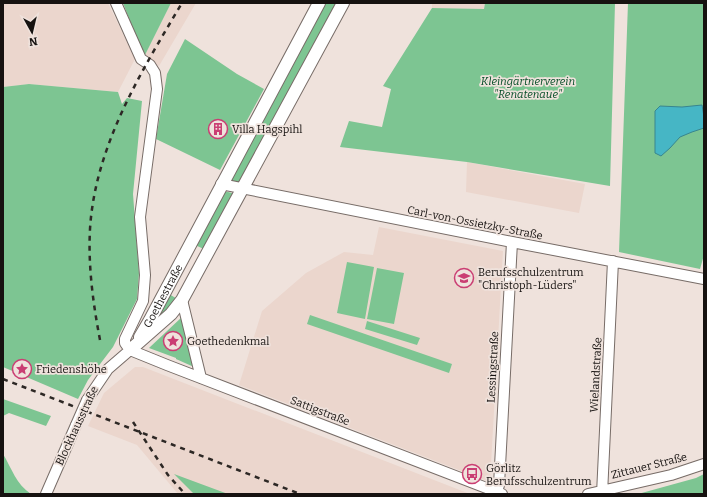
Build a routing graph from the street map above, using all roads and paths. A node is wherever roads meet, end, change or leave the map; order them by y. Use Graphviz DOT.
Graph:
graph roads {
  1 [pos="116,3"];
  2 [pos="319,3"];
  3 [pos="343,3"];
  4 [pos="221,184"];
  5 [pos="243,188"];
  6 [pos="512,242"];
  7 [pos="613,261"];
  8 [pos="704,279"];
  9 [pos="182,300"];
  10 [pos="132,348"];
  11 [pos="201,378"];
  12 [pos="704,464"];
  13 [pos="602,492"];
  14 [pos="499,493"];
  15 [pos="46,494"];
  16 [pos="588,494"];
  1 -- 10 [label="street"];
  2 -- 4 [label="street, Goethestraße"];
  3 -- 5 [label="street, Goethestraße"];
  4 -- 5 [label="street"];
  4 -- 10 [label="street, Goethestraße"];
  5 -- 6 [label="street, Carl-von-Ossietzky-Straße"];
  5 -- 9 [label="street, Goethestraße"];
  6 -- 7 [label="street, Carl-von-Ossietzky-Straße"];
  6 -- 14 [label="street, Lessingstraße"];
  7 -- 8 [label="street, Carl-von-Ossietzky-Straße"];
  7 -- 13 [label="street, Wielandstraße"];
  9 -- 10 [label="street, Goethestraße"];
  9 -- 11 [label="street, Goethestraße"];
  10 -- 11 [label="street, Sattigstraße"];
  10 -- 15 [label="street, Blockhausstraße, bridge"];
  11 -- 14 [label="street, Sattigstraße"];
  12 -- 13 [label="street, Zittauer Straße"];
  13 -- 16 [label="street"];
}
